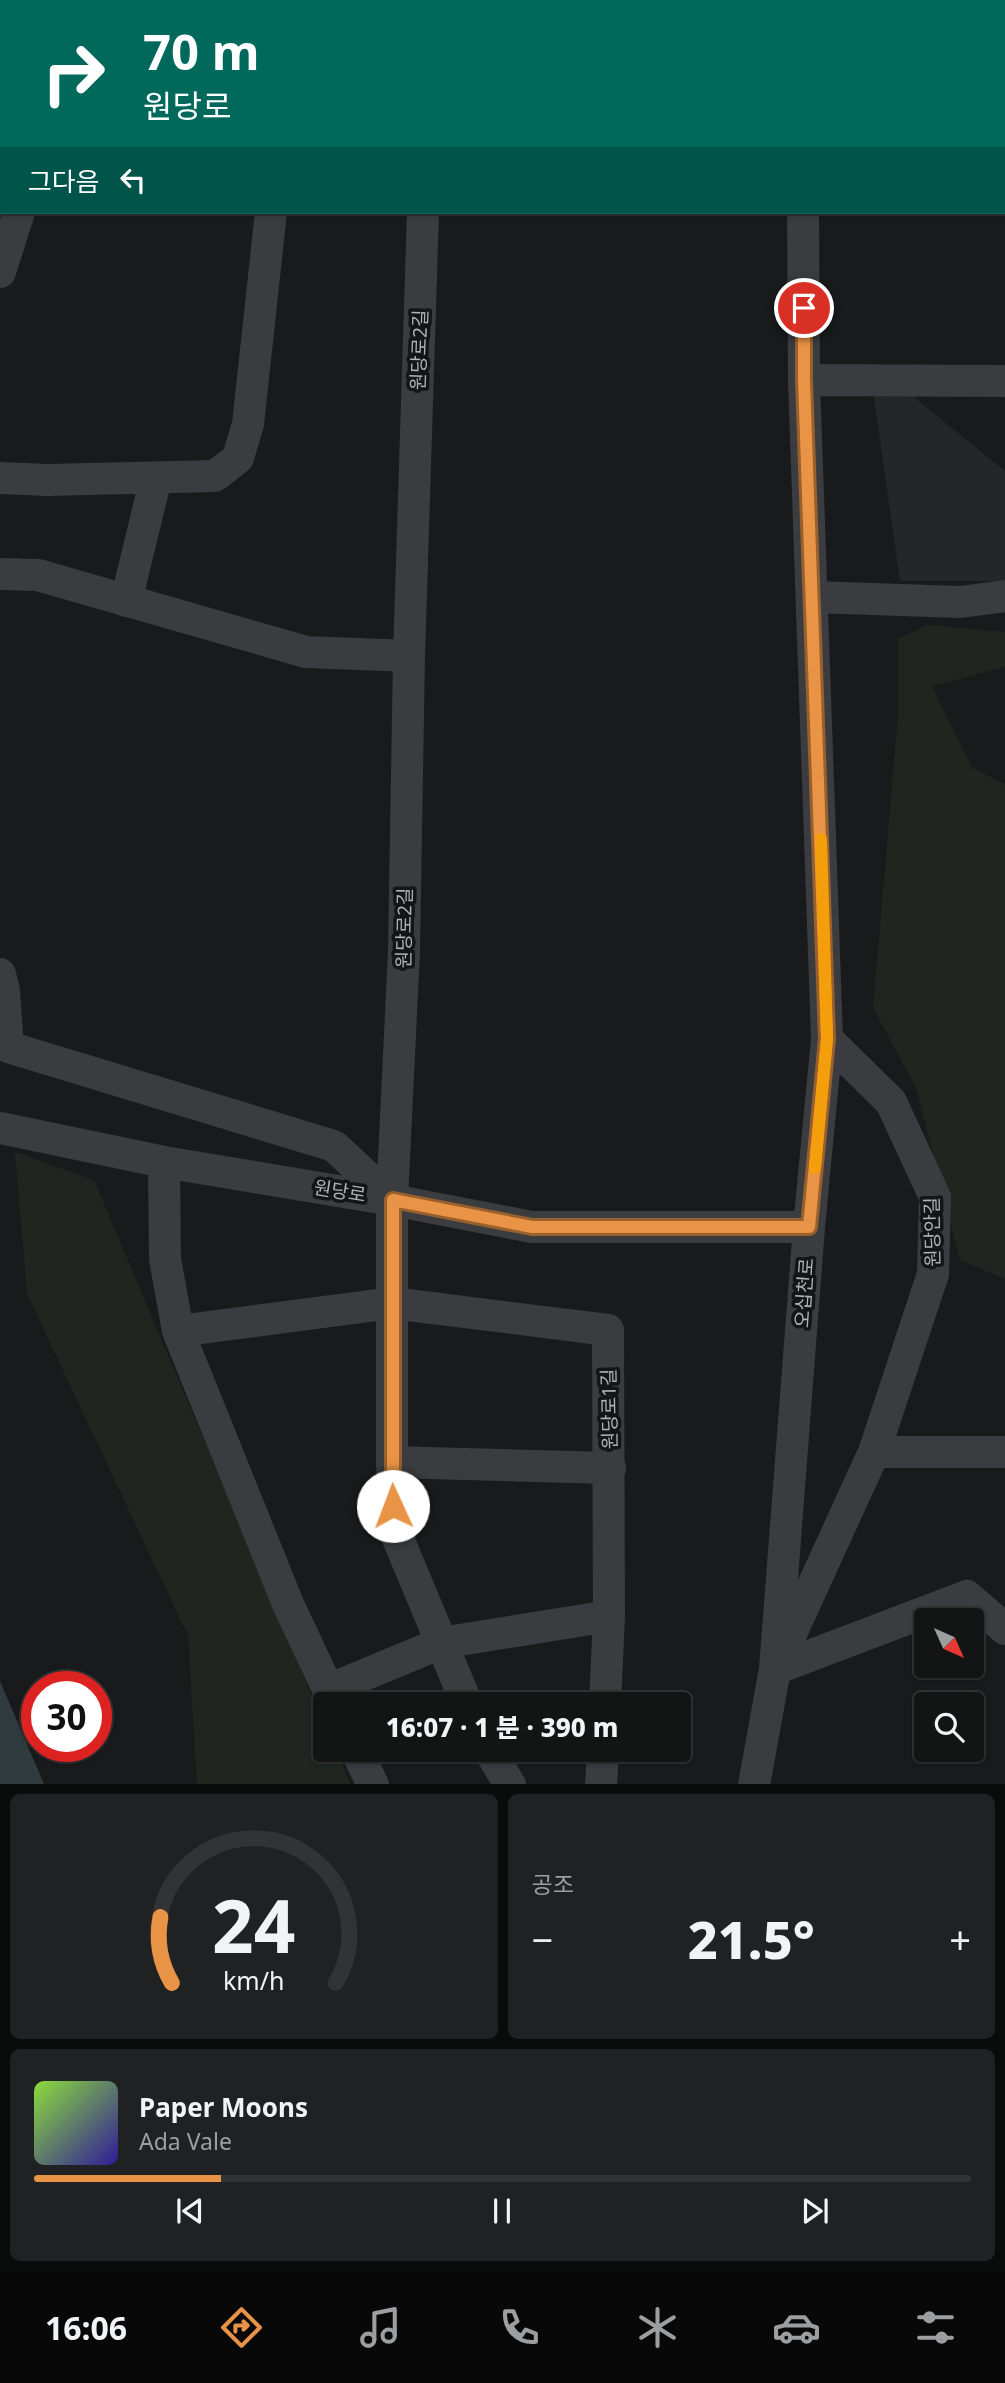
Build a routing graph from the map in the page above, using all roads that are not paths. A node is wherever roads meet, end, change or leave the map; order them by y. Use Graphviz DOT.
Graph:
graph roads {
  1 [pos="18,214"];
  2 [pos="271,214"];
  3 [pos="423,214"];
  4 [pos="803,214"];
  5 [pos="0,272"];
  6 [pos="804,380"];
  7 [pos="1005,381"];
  8 [pos="0,478"];
  9 [pos="156,478"];
  10 [pos="0,574"];
  11 [pos="1005,596"];
  12 [pos="813,597"];
  13 [pos="125,601"];
  14 [pos="408,656"];
  15 [pos="0,974"];
  16 [pos="827,1039"];
  17 [pos="0,1128"];
  18 [pos="164,1162"];
  19 [pos="393,1200"];
  20 [pos="809,1227"];
  21 [pos="393,1303"];
  22 [pos="178,1331"];
  23 [pos="874,1452"];
  24 [pos="1005,1452"];
  25 [pos="392,1462"];
  26 [pos="610,1468"];
  27 [pos="609,1616"];
  28 [pos="1005,1629"];
  29 [pos="441,1643"];
  30 [pos="775,1669"];
  31 [pos="330,1692"];
  32 [pos="342,1692"];
  33 [pos="462,1692"];
  34 [pos="606,1692"];
  35 [pos="362,1762"];
  36 [pos="496,1762"];
  37 [pos="602,1762"];
  38 [pos="373,1784"];
  39 [pos="510,1784"];
  40 [pos="601,1784"];
  41 [pos="754,1784"];
  1 -- 5 [label="street"];
  2 -- 9 [label="street"];
  3 -- 14 [label="street, 원당로2길"];
  4 -- 6 [label="street, 오십천로"];
  6 -- 7 [label="street"];
  6 -- 12 [label="street, 오십천로"];
  8 -- 9 [label="street"];
  9 -- 13 [label="street"];
  10 -- 13 [label="street"];
  11 -- 12 [label="street"];
  12 -- 16 [label="street, 오십천로"];
  13 -- 14 [label="street"];
  14 -- 19 [label="street, 원당로2길"];
  15 -- 19 [label="street"];
  16 -- 20 [label="street, 오십천로"];
  16 -- 23 [label="street, 원당안길"];
  17 -- 18 [label="street, 원당로"];
  18 -- 19 [label="street, 원당로"];
  18 -- 22 [label="street"];
  19 -- 20 [label="street, 원당로"];
  19 -- 21 [label="street"];
  20 -- 30 [label="street, 오십천로"];
  21 -- 22 [label="street, 원당로1길"];
  21 -- 25 [label="street"];
  21 -- 26 [label="street, 원당로1길"];
  22 -- 31 [label="street"];
  23 -- 24 [label="street"];
  23 -- 30 [label="street, 원당안길"];
  25 -- 26 [label="street"];
  25 -- 29 [label="street"];
  26 -- 27 [label="street, 원당로1길"];
  27 -- 29 [label="street"];
  27 -- 34 [label="street, 원당로1길"];
  28 -- 30 [label="street"];
  29 -- 32 [label="street"];
  29 -- 33 [label="street"];
  30 -- 41 [label="street, 오십천로"];
  35 -- 38 [label="street"];
  36 -- 39 [label="street"];
  37 -- 40 [label="street"];
}
